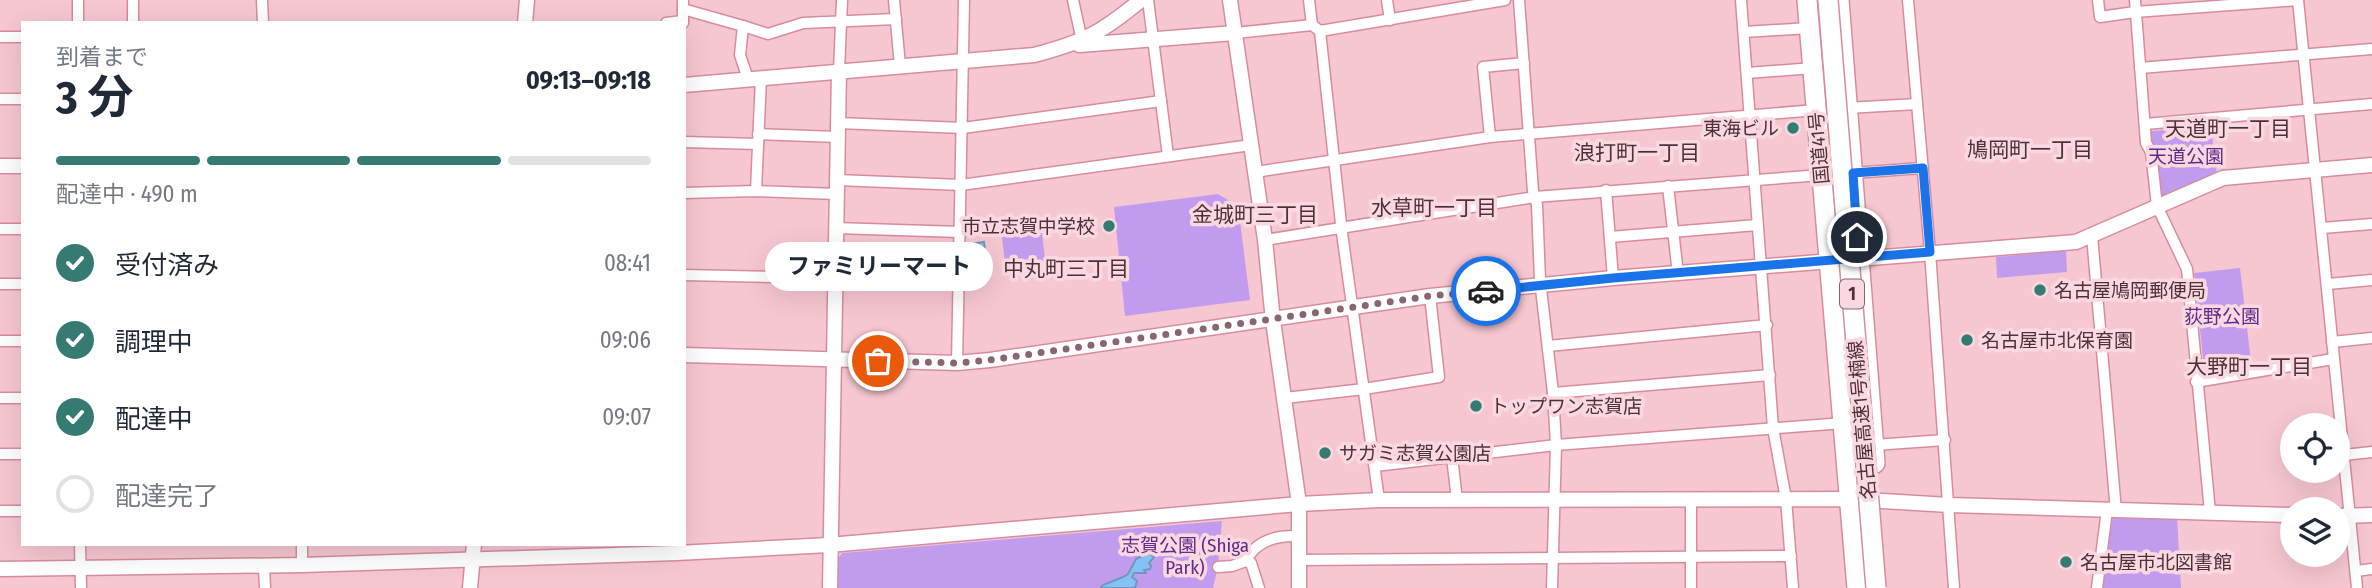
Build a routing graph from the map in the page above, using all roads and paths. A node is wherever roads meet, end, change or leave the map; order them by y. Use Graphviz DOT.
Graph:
graph roads {
  1 [pos="78,0"];
  2 [pos="133,0"];
  3 [pos="262,0"];
  4 [pos="527,0"];
  5 [pos="842,0"];
  6 [pos="894,0"];
  7 [pos="964,0"];
  8 [pos="1073,0"];
  9 [pos="1141,0"];
  10 [pos="1148,0"];
  11 [pos="1230,0"];
  12 [pos="1309,0"];
  13 [pos="1387,0"];
  14 [pos="1505,0"];
  15 [pos="1519,0"];
  16 [pos="1741,0"];
  17 [pos="1807,0"];
  18 [pos="1817,0"];
  19 [pos="1828,0"];
  20 [pos="1839,0"];
  21 [pos="1908,0"];
  22 [pos="2098,0"];
  23 [pos="2134,0"];
  24 [pos="2298,0"];
  25 [pos="683,4"];
  26 [pos="2136,12"];
  27 [pos="896,19"];
  28 [pos="840,20"];
  29 [pos="1390,20"];
  30 [pos="78,21"];
  31 [pos="133,21"];
  32 [pos="262,21"];
  33 [pos="525,21"];
  34 [pos="743,26"];
  35 [pos="1316,28"];
  36 [pos="1809,28"];
  37 [pos="1744,32"];
  38 [pos="1235,33"];
  39 [pos="0,37"];
  40 [pos="21,37"];
  41 [pos="1153,40"];
  42 [pos="1077,43"];
  43 [pos="2372,49"];
  44 [pos="2303,56"];
  45 [pos="964,61"];
  46 [pos="1524,62"];
  47 [pos="901,66"];
  48 [pos="1813,68"];
  49 [pos="2140,68"];
  50 [pos="839,71"];
  51 [pos="1747,73"];
  52 [pos="755,79"];
  53 [pos="686,85"];
  54 [pos="0,99"];
  55 [pos="21,99"];
  56 [pos="1161,101"];
  57 [pos="1917,104"];
  58 [pos="2372,104"];
  59 [pos="1847,108"];
  60 [pos="2308,109"];
  61 [pos="1816,110"];
  62 [pos="1750,116"];
  63 [pos="2145,124"];
  64 [pos="963,128"];
  65 [pos="838,130"];
  66 [pos="1530,134"];
  67 [pos="1490,137"];
  68 [pos="758,139"];
  69 [pos="686,142"];
  70 [pos="1251,145"];
  71 [pos="1168,156"];
  72 [pos="1334,159"];
  73 [pos="2372,165"];
  74 [pos="0,166"];
  75 [pos="21,166"];
  76 [pos="1923,168"];
  77 [pos="2315,169"];
  78 [pos="1255,172"];
  79 [pos="1853,173"];
  80 [pos="1821,175"];
  81 [pos="1754,180"];
  82 [pos="961,185"];
  83 [pos="1668,186"];
  84 [pos="836,187"];
  85 [pos="1606,190"];
  86 [pos="756,191"];
  87 [pos="686,193"];
  88 [pos="1535,197"];
  89 [pos="2157,206"];
  90 [pos="2372,224"];
  91 [pos="1757,225"];
  92 [pos="835,228"];
  93 [pos="2322,228"];
  94 [pos="0,229"];
  95 [pos="21,229"];
  96 [pos="1342,229"];
  97 [pos="1673,231"];
  98 [pos="960,232"];
  99 [pos="2092,236"];
  100 [pos="1611,237"];
  101 [pos="1265,240"];
  102 [pos="1930,252"];
  103 [pos="1859,258"];
  104 [pos="1829,261"];
  105 [pos="1760,267"];
  106 [pos="1678,274"];
  107 [pos="686,275"];
  108 [pos="834,278"];
  109 [pos="1613,278"];
  110 [pos="2372,280"];
  111 [pos="959,281"];
  112 [pos="0,284"];
  113 [pos="21,284"];
  114 [pos="2328,284"];
  115 [pos="1541,285"];
  116 [pos="1430,296"];
  117 [pos="1352,308"];
  118 [pos="1273,321"];
  119 [pos="1767,325"];
  120 [pos="2372,338"];
  121 [pos="0,341"];
  122 [pos="21,341"];
  123 [pos="2332,342"];
  124 [pos="1548,346"];
  125 [pos="686,355"];
  126 [pos="2333,359"];
  127 [pos="832,360"];
  128 [pos="957,363"];
  129 [pos="1770,375"];
  130 [pos="2196,383"];
  131 [pos="1364,389"];
  132 [pos="1553,393"];
  133 [pos="0,398"];
  134 [pos="21,398"];
  135 [pos="1285,398"];
  136 [pos="2339,413"];
  137 [pos="1844,423"];
  138 [pos="1773,428"];
  139 [pos="1945,440"];
  140 [pos="1556,445"];
  141 [pos="1874,445"];
  142 [pos="2372,452"];
  143 [pos="0,454"];
  144 [pos="21,454"];
  145 [pos="2350,454"];
  146 [pos="1452,457"];
  147 [pos="1375,466"];
  148 [pos="1556,498"];
  149 [pos="1691,499"];
  150 [pos="1786,499"];
  151 [pos="1849,499"];
  152 [pos="1378,500"];
  153 [pos="1457,500"];
  154 [pos="1878,501"];
  155 [pos="1299,504"];
  156 [pos="1950,505"];
  157 [pos="0,511"];
  158 [pos="21,511"];
  159 [pos="2112,511"];
  160 [pos="2210,512"];
  161 [pos="2280,514"];
  162 [pos="2372,515"];
  163 [pos="2350,516"];
  164 [pos="1294,536"];
  165 [pos="2350,544"];
  166 [pos="829,545"];
  167 [pos="80,546"];
  168 [pos="302,546"];
  169 [pos="474,546"];
  170 [pos="677,549"];
  171 [pos="1791,556"];
  172 [pos="1692,557"];
  173 [pos="1553,558"];
  174 [pos="1299,560"];
  175 [pos="473,561"];
  176 [pos="1246,561"];
  177 [pos="302,565"];
  178 [pos="264,566"];
  179 [pos="1218,567"];
  180 [pos="80,568"];
  181 [pos="0,569"];
  182 [pos="2372,569"];
  183 [pos="2356,571"];
  184 [pos="81,588"];
  185 [pos="265,588"];
  186 [pos="470,588"];
  187 [pos="830,588"];
  188 [pos="1259,588"];
  189 [pos="1299,588"];
  190 [pos="1552,588"];
  191 [pos="1691,588"];
  192 [pos="1793,588"];
  193 [pos="1857,588"];
  194 [pos="1864,588"];
  195 [pos="1876,588"];
  196 [pos="1885,588"];
  197 [pos="1954,588"];
  198 [pos="2097,588"];
  199 [pos="2357,588"];
  1 -- 30 [label="street"];
  2 -- 31 [label="street"];
  3 -- 32 [label="street"];
  4 -- 33 [label="street"];
  5 -- 28 [label="street"];
  6 -- 27 [label="street"];
  7 -- 45 [label="street"];
  8 -- 42 [label="street"];
  9 -- 42 [label="street"];
  10 -- 41 [label="street"];
  11 -- 38 [label="street"];
  12 -- 35 [label="street"];
  13 -- 29 [label="street"];
  14 -- 29 [label="street"];
  15 -- 46 [label="street"];
  16 -- 37 [label="street"];
  17 -- 36 [label="highway, 国道41号"];
  18 -- 194 [label="highway, 名古屋高速1号楠線 / 1"];
  19 -- 195 [label="highway, 名古屋高速1号楠線 / 1, bridge"];
  20 -- 59 [label="highway, 国道41号"];
  21 -- 57 [label="street"];
  22 -- 26 [label="street"];
  23 -- 26 [label="street"];
  24 -- 26 [label="street"];
  24 -- 44 [label="street"];
  25 -- 34 [label="street"];
  26 -- 49 [label="street"];
  27 -- 28 [label="street"];
  27 -- 47 [label="street"];
  28 -- 34 [label="street"];
  28 -- 50 [label="street"];
  29 -- 35 [label="street"];
  34 -- 52 [label="street"];
  35 -- 38 [label="street"];
  35 -- 72 [label="street"];
  36 -- 37 [label="street"];
  36 -- 48 [label="highway, 国道41号"];
  37 -- 51 [label="street"];
  38 -- 41 [label="street"];
  38 -- 70 [label="street"];
  39 -- 40 [label="street"];
  41 -- 42 [label="street"];
  41 -- 56 [label="street"];
  42 -- 45 [label="street"];
  43 -- 44 [label="street"];
  44 -- 49 [label="street"];
  44 -- 60 [label="street"];
  45 -- 47 [label="street"];
  45 -- 64 [label="street"];
  46 -- 66 [label="street"];
  46 -- 67 [label="street"];
  47 -- 50 [label="street"];
  48 -- 51 [label="street"];
  48 -- 61 [label="highway, 国道41号"];
  49 -- 63 [label="street"];
  50 -- 52 [label="street"];
  50 -- 65 [label="street"];
  51 -- 62 [label="street"];
  52 -- 53 [label="street"];
  52 -- 68 [label="street"];
  54 -- 55 [label="street"];
  56 -- 64 [label="street"];
  56 -- 71 [label="street"];
  57 -- 59 [label="street"];
  57 -- 76 [label="street"];
  58 -- 60 [label="street"];
  59 -- 79 [label="highway, 国道41号"];
  60 -- 63 [label="street"];
  60 -- 77 [label="street"];
  61 -- 62 [label="street"];
  61 -- 80 [label="highway, 国道41号"];
  62 -- 66 [label="street"];
  62 -- 81 [label="street"];
  63 -- 89 [label="street"];
  64 -- 65 [label="street"];
  64 -- 82 [label="street"];
  65 -- 68 [label="street"];
  65 -- 84 [label="street"];
  66 -- 67 [label="street"];
  66 -- 88 [label="street"];
  67 -- 72 [label="street"];
  68 -- 69 [label="street"];
  68 -- 86 [label="street"];
  70 -- 71 [label="street"];
  70 -- 78 [label="street"];
  71 -- 82 [label="street"];
  72 -- 78 [label="street"];
  72 -- 96 [label="street"];
  73 -- 77 [label="street"];
  74 -- 75 [label="street"];
  76 -- 79 [label="street"];
  76 -- 102 [label="street"];
  77 -- 89 [label="street"];
  77 -- 93 [label="street"];
  78 -- 101 [label="street"];
  79 -- 103 [label="highway, 国道41号"];
  80 -- 81 [label="street"];
  80 -- 104 [label="highway, 国道41号"];
  81 -- 83 [label="street"];
  81 -- 91 [label="street"];
  82 -- 84 [label="street"];
  82 -- 98 [label="street"];
  83 -- 85 [label="street"];
  83 -- 97 [label="street"];
  84 -- 86 [label="street"];
  84 -- 92 [label="street"];
  85 -- 88 [label="street"];
  85 -- 100 [label="street"];
  86 -- 87 [label="street"];
  88 -- 96 [label="street"];
  88 -- 115 [label="street"];
  89 -- 99 [label="street"];
  89 -- 130 [label="street"];
  90 -- 93 [label="street"];
  91 -- 97 [label="street"];
  91 -- 105 [label="street"];
  92 -- 98 [label="street"];
  92 -- 108 [label="street"];
  93 -- 114 [label="street"];
  94 -- 95 [label="street"];
  96 -- 101 [label="street"];
  96 -- 117 [label="street"];
  97 -- 100 [label="street"];
  97 -- 106 [label="street"];
  98 -- 111 [label="street"];
  99 -- 102 [label="street"];
  99 -- 159 [label="street"];
  100 -- 109 [label="street"];
  101 -- 118 [label="street"];
  102 -- 103 [label="street"];
  102 -- 139 [label="street"];
  103 -- 104 [label="street"];
  103 -- 141 [label="highway, 国道41号"];
  104 -- 105 [label="street"];
  104 -- 137 [label="highway, 国道41号"];
  105 -- 106 [label="street"];
  105 -- 119 [label="street"];
  106 -- 109 [label="street"];
  107 -- 108 [label="street"];
  108 -- 111 [label="street"];
  108 -- 127 [label="street"];
  109 -- 115 [label="street"];
  110 -- 114 [label="street"];
  111 -- 128 [label="street"];
  112 -- 113 [label="street"];
  114 -- 123 [label="street"];
  115 -- 116 [label="street"];
  115 -- 124 [label="street"];
  116 -- 117 [label="street"];
  116 -- 131 [label="street"];
  117 -- 118 [label="street"];
  117 -- 131 [label="street"];
  118 -- 128 [label="street"];
  118 -- 135 [label="street"];
  119 -- 124 [label="street"];
  119 -- 129 [label="street"];
  120 -- 123 [label="street"];
  121 -- 122 [label="street"];
  123 -- 126 [label="street"];
  124 -- 132 [label="street"];
  125 -- 127 [label="street"];
  126 -- 130 [label="street"];
  126 -- 136 [label="street"];
  127 -- 128 [label="street"];
  127 -- 166 [label="street"];
  129 -- 132 [label="street"];
  129 -- 138 [label="street"];
  130 -- 160 [label="street"];
  131 -- 135 [label="street"];
  131 -- 147 [label="street"];
  132 -- 140 [label="street"];
  133 -- 134 [label="street"];
  135 -- 155 [label="street"];
  137 -- 138 [label="street"];
  137 -- 151 [label="highway, 国道41号"];
  138 -- 140 [label="street"];
  138 -- 150 [label="street"];
  139 -- 141 [label="street"];
  139 -- 156 [label="street"];
  140 -- 146 [label="street"];
  140 -- 148 [label="street"];
  141 -- 154 [label="highway, 国道41号"];
  142 -- 145 [label="street"];
  143 -- 144 [label="street"];
  146 -- 147 [label="street"];
  146 -- 153 [label="street"];
  147 -- 152 [label="street"];
  148 -- 149 [label="street"];
  148 -- 153 [label="street"];
  148 -- 173 [label="street"];
  149 -- 150 [label="street"];
  149 -- 172 [label="street"];
  150 -- 151 [label="street"];
  150 -- 171 [label="street"];
  151 -- 154 [label="street"];
  151 -- 193 [label="highway, 国道41号"];
  152 -- 153 [label="street"];
  152 -- 155 [label="street"];
  154 -- 156 [label="street"];
  154 -- 196 [label="highway, 国道41号"];
  155 -- 166 [label="street"];
  155 -- 174 [label="street"];
  156 -- 159 [label="street"];
  156 -- 197 [label="street"];
  157 -- 158 [label="street"];
  159 -- 160 [label="street"];
  159 -- 198 [label="street"];
  160 -- 161 [label="street"];
  162 -- 163 [label="street"];
  164 -- 176 [label="street"];
  165 -- 183 [label="street"];
  166 -- 170 [label="street"];
  166 -- 187 [label="street"];
  167 -- 180 [label="street"];
  168 -- 177 [label="street"];
  169 -- 175 [label="street"];
  170 -- 175 [label="street"];
  171 -- 172 [label="street"];
  171 -- 192 [label="street"];
  172 -- 173 [label="street"];
  172 -- 191 [label="street"];
  173 -- 174 [label="street"];
  173 -- 190 [label="street"];
  174 -- 189 [label="street"];
  175 -- 177 [label="street"];
  175 -- 186 [label="street"];
  176 -- 179 [label="street"];
  176 -- 188 [label="street"];
  177 -- 178 [label="street"];
  178 -- 180 [label="street"];
  178 -- 185 [label="street"];
  180 -- 181 [label="street"];
  180 -- 184 [label="street"];
  182 -- 183 [label="street"];
  183 -- 199 [label="street"];
}
